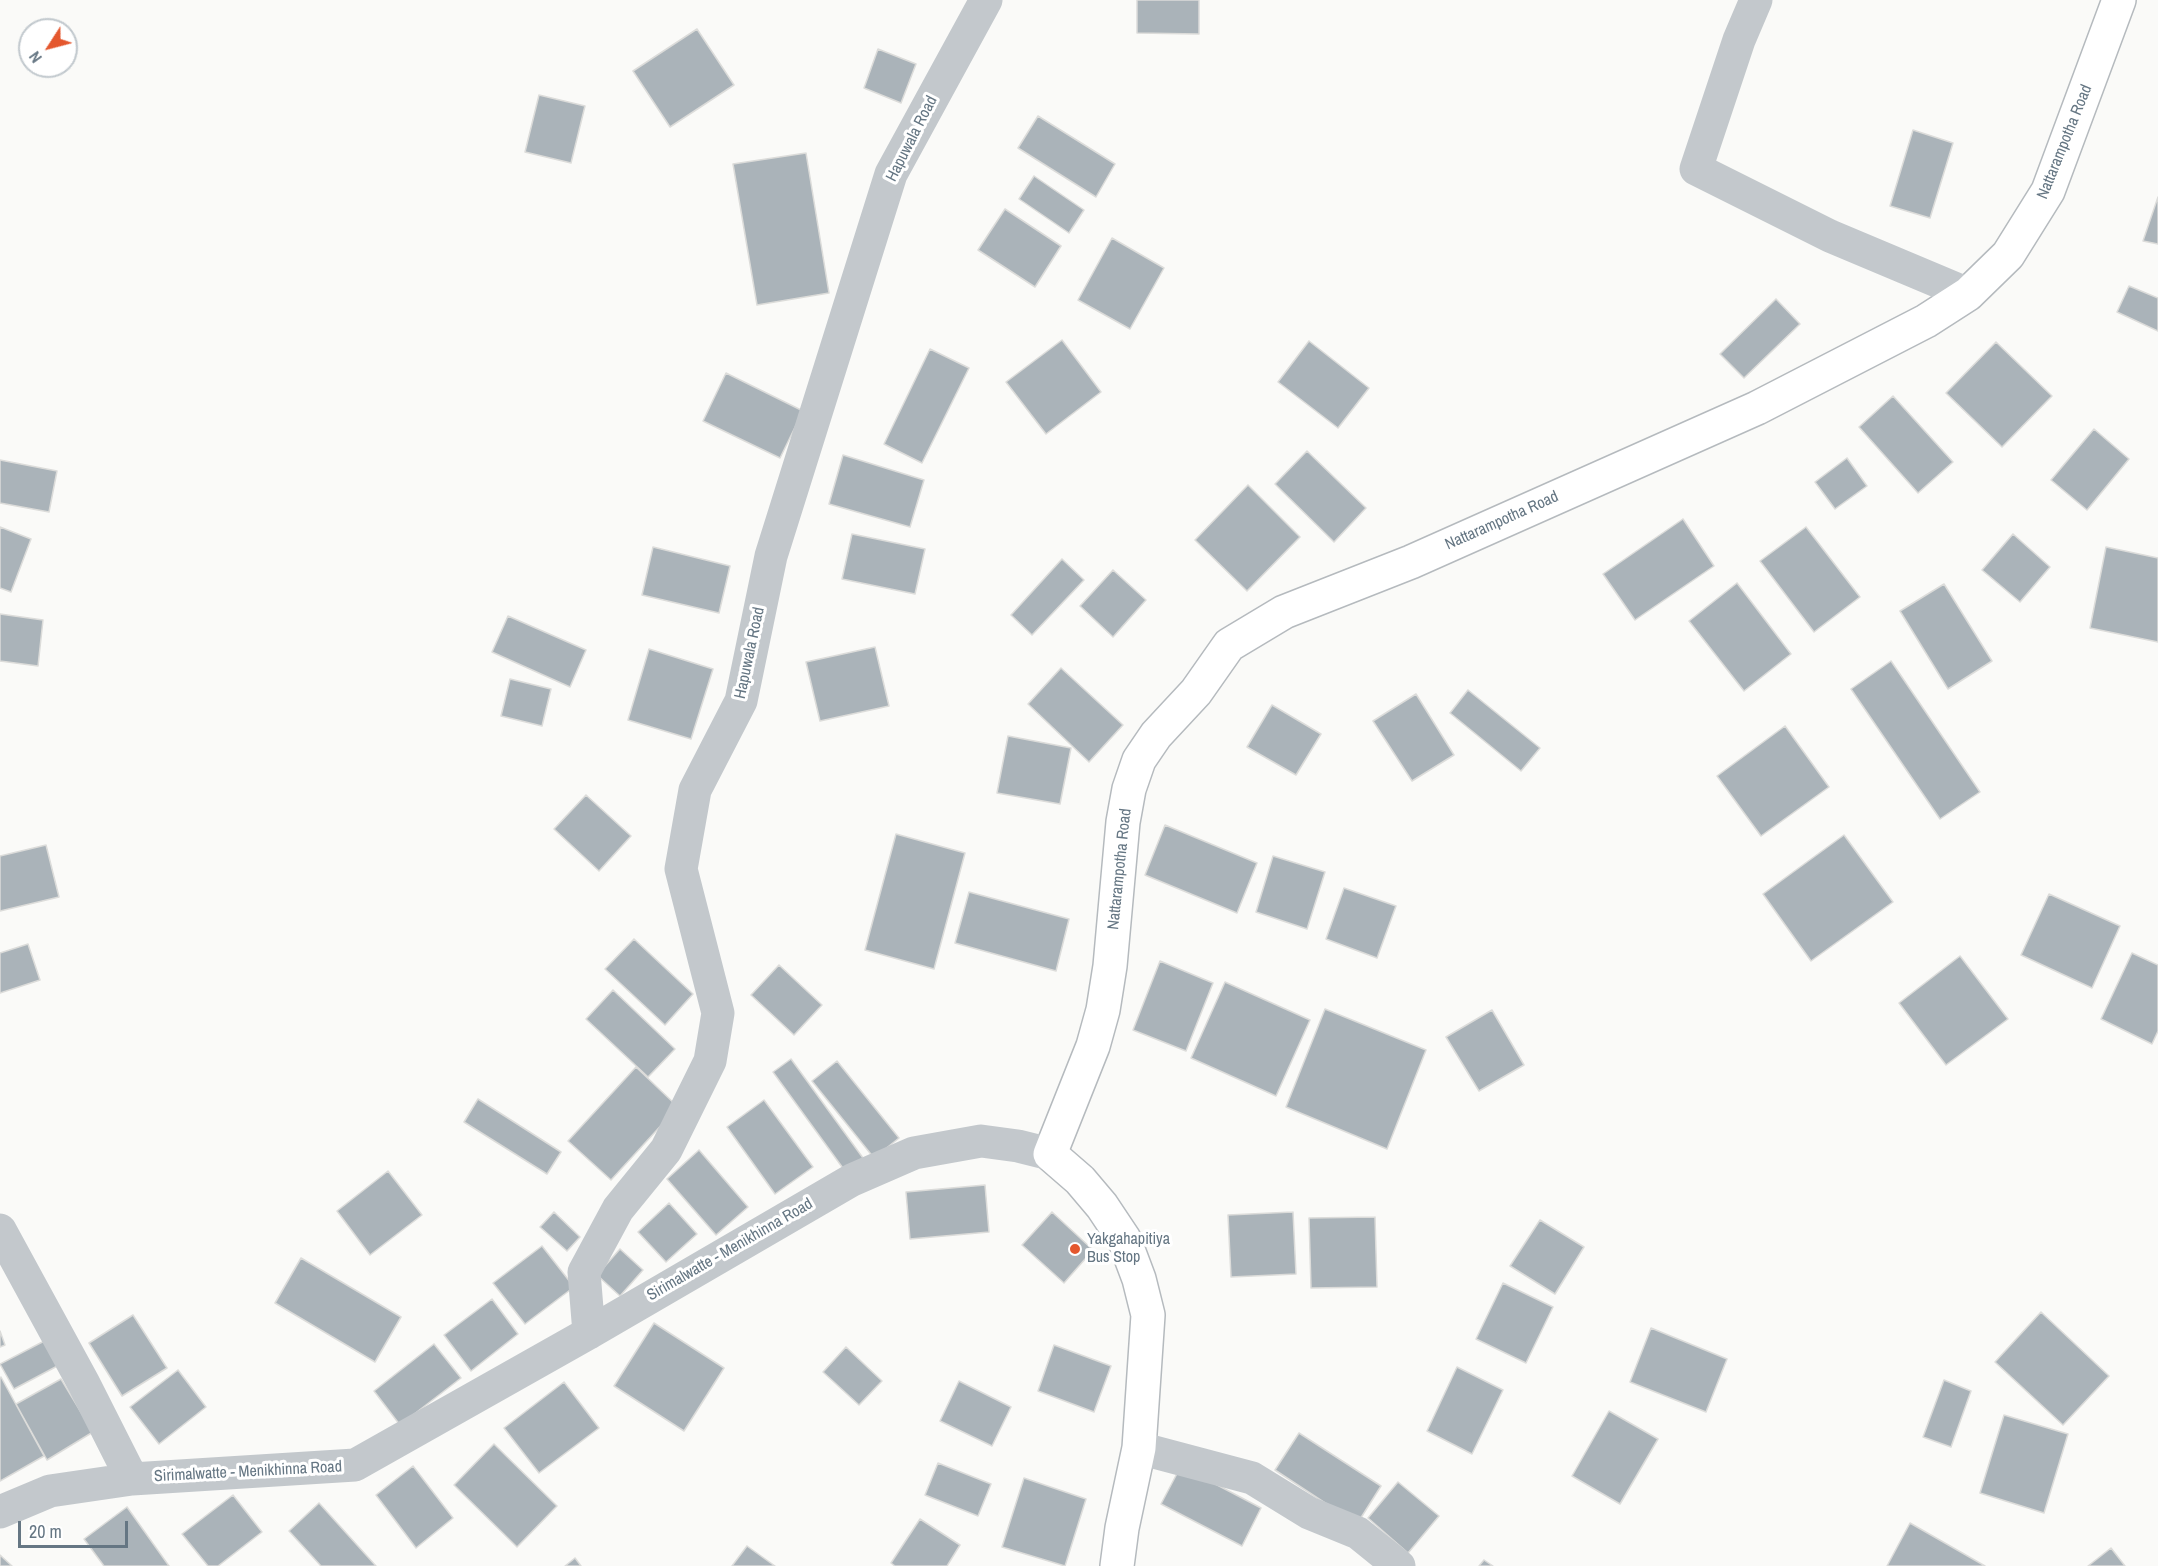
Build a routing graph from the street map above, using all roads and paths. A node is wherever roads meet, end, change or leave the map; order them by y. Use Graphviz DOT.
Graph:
graph roads {
  1 [pos="986,0"];
  2 [pos="1756,0"];
  3 [pos="2119,0"];
  4 [pos="1968,294"];
  5 [pos="1050,1154"];
  6 [pos="0,1230"];
  7 [pos="589,1333"];
  8 [pos="1139,1448"];
  9 [pos="132,1479"];
  10 [pos="0,1512"];
  11 [pos="1117,1566"];
  12 [pos="1399,1566"];
  1 -- 7 [label="street, Hapuwala Road"];
  2 -- 4 [label="street"];
  3 -- 4 [label="main road, Nattarampotha Road"];
  4 -- 5 [label="main road, Nattarampotha Road"];
  5 -- 7 [label="street, Sirimalwatte - Menikhinna Road"];
  5 -- 8 [label="main road, Sirimalwatte - Menikhinna Road"];
  6 -- 9 [label="street"];
  7 -- 9 [label="street, Sirimalwatte - Menikhinna Road"];
  8 -- 11 [label="main road, Sirimalwatte - Menikhinna Road"];
  8 -- 12 [label="street"];
  9 -- 10 [label="street, Sirimalwatte - Menikhinna Road"];
}
